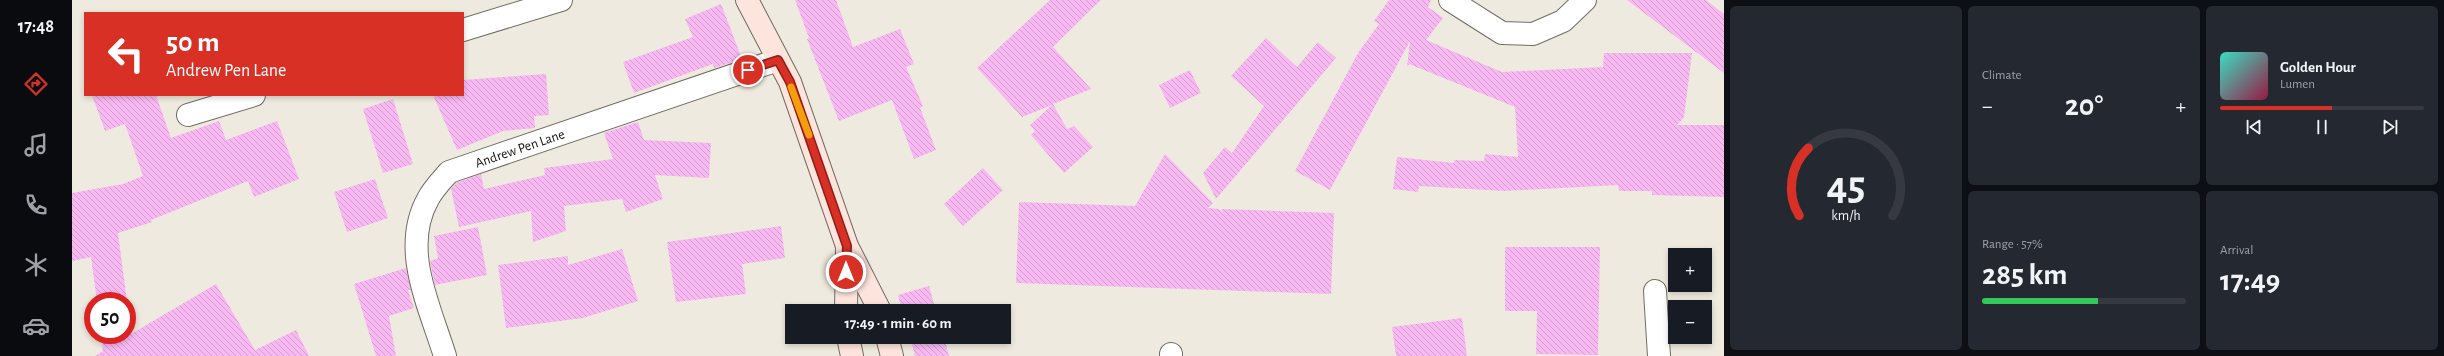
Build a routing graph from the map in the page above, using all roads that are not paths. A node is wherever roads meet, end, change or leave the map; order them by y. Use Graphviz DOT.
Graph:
graph roads {
  1 [pos="561,0"];
  2 [pos="747,0"];
  3 [pos="1450,0"];
  4 [pos="1585,0"];
  5 [pos="464,30"];
  6 [pos="778,60"];
  7 [pos="251,96"];
  8 [pos="188,115"];
  9 [pos="847,246"];
  10 [pos="1655,290"];
  11 [pos="846,304"];
  12 [pos="876,304"];
  13 [pos="849,344"];
  14 [pos="889,344"];
  15 [pos="445,356"];
  16 [pos="852,356"];
  17 [pos="892,356"];
  18 [pos="1659,356"];
  1 -- 5 [label="street"];
  2 -- 6 [label="main road"];
  3 -- 4 [label="street"];
  6 -- 9 [label="main road"];
  6 -- 15 [label="street, Andrew Pen Lane"];
  7 -- 8 [label="street"];
  9 -- 11 [label="main road"];
  9 -- 12 [label="main road"];
  10 -- 18 [label="street"];
  13 -- 16 [label="main road"];
  14 -- 17 [label="main road"];
}
